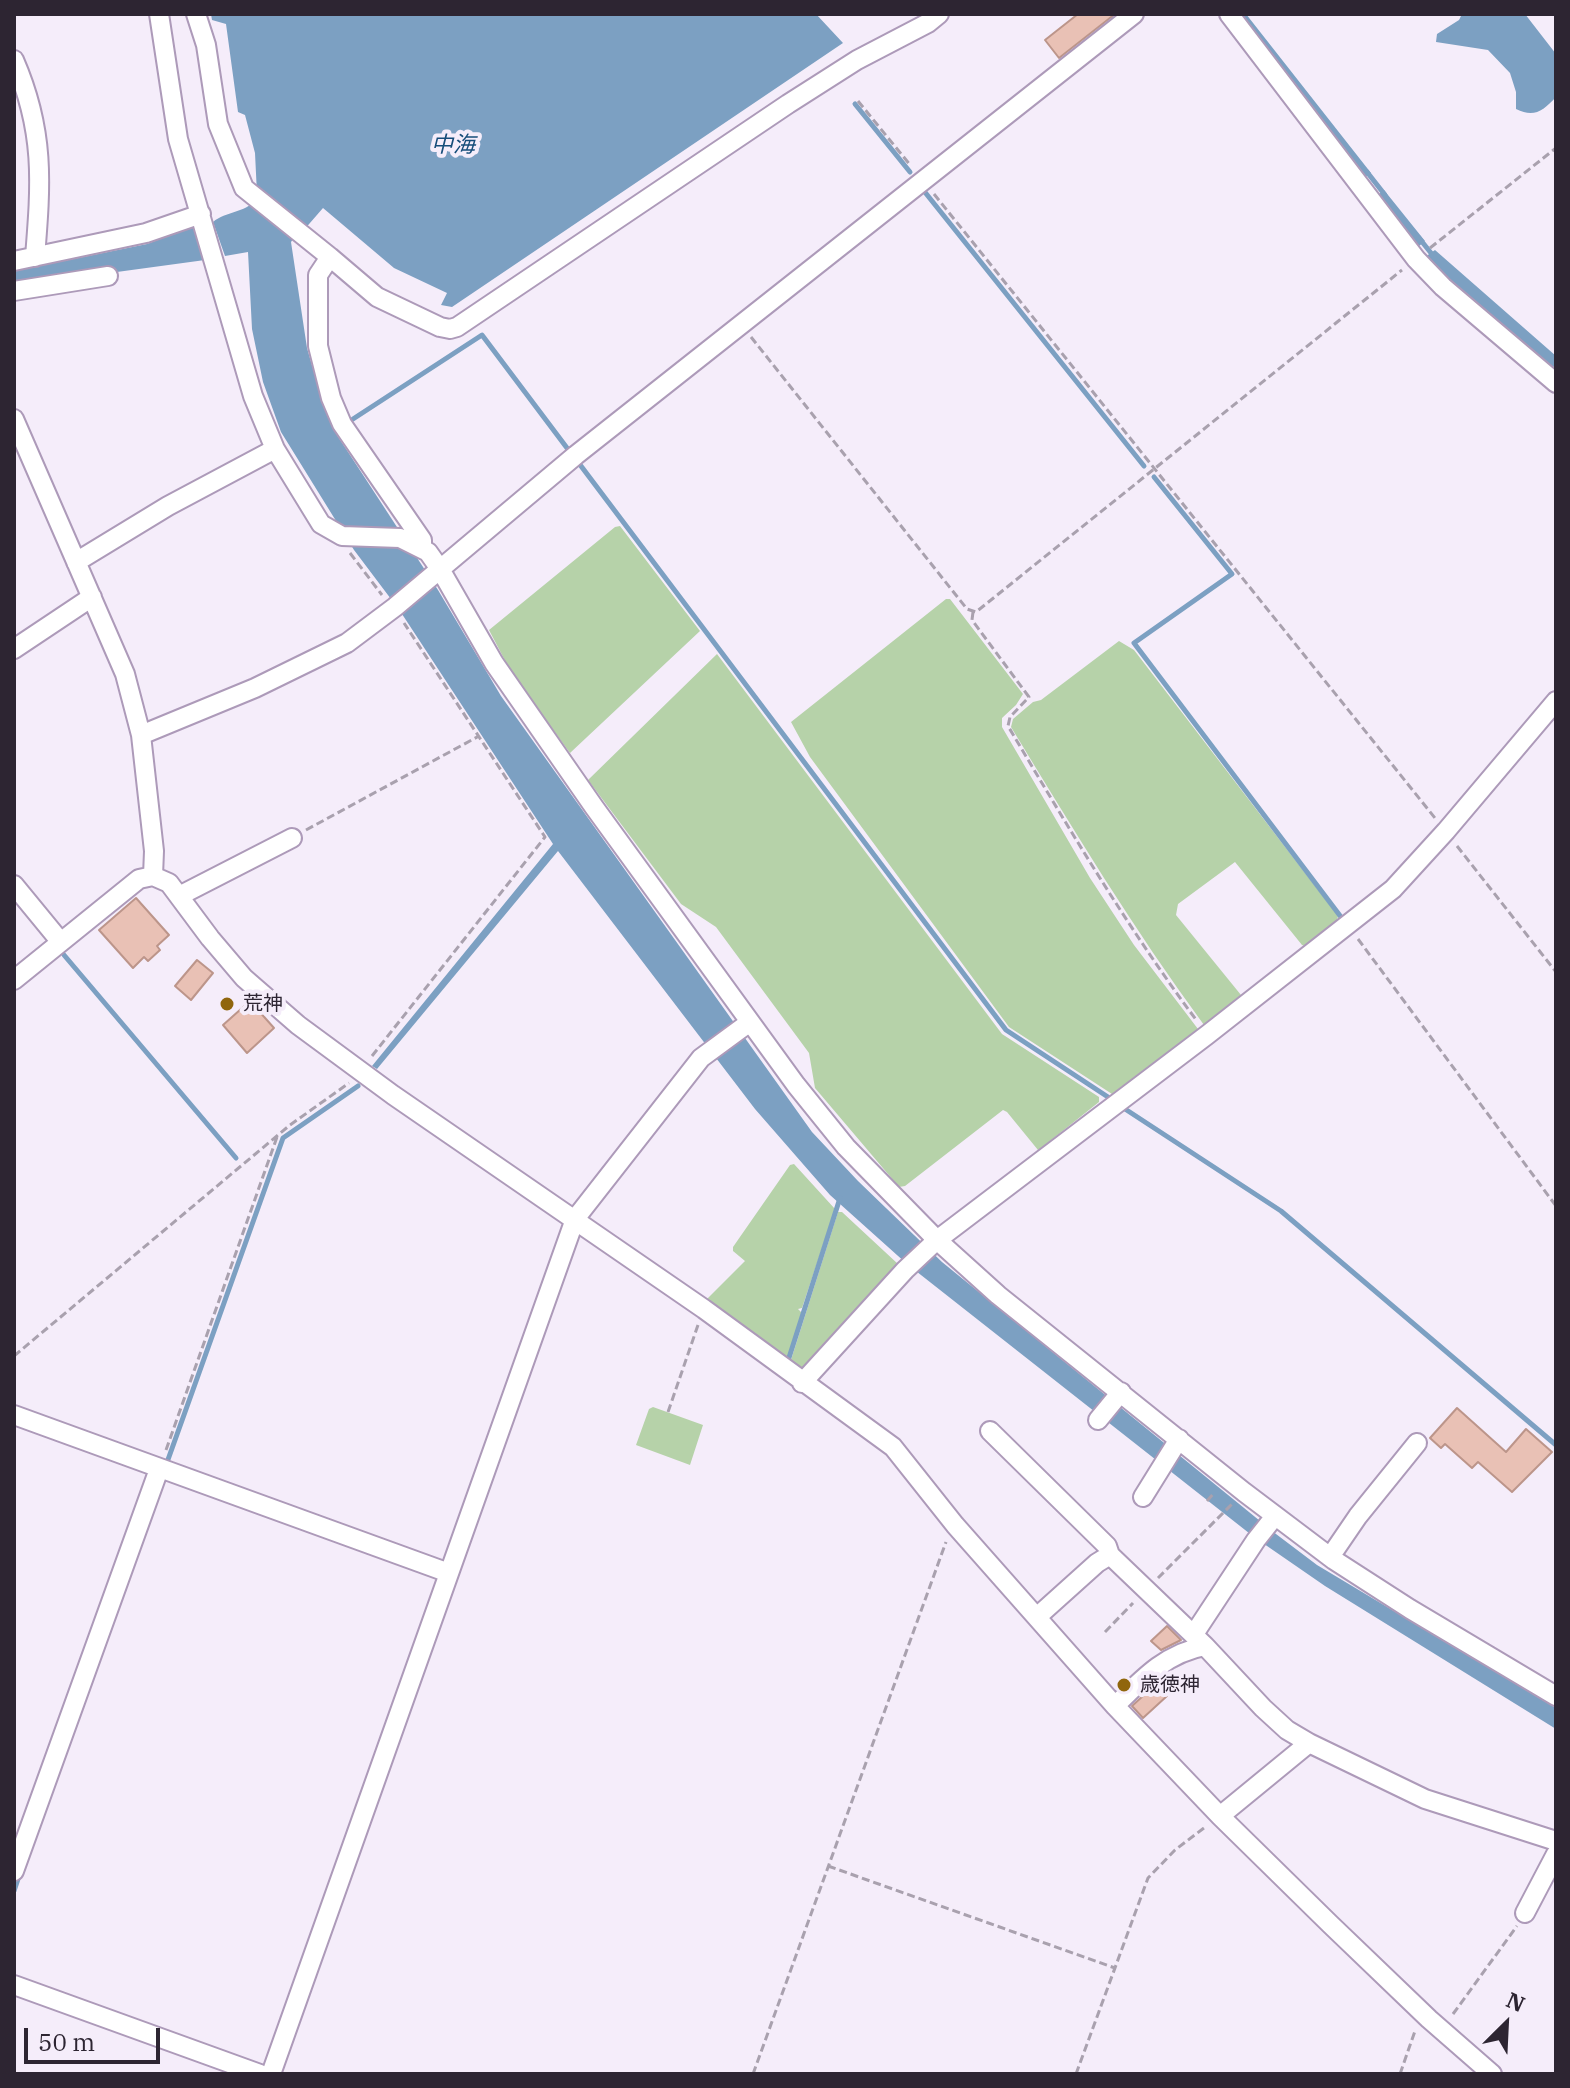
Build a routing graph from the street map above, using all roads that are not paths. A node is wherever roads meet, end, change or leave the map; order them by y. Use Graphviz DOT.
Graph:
graph roads {
  1 [pos="159,14"];
  2 [pos="196,14"];
  3 [pos="939,14"];
  4 [pos="1134,14"];
  5 [pos="1229,14"];
  6 [pos="14,60"];
  7 [pos="202,218"];
  8 [pos="35,257"];
  9 [pos="330,257"];
  10 [pos="14,261"];
  11 [pos="108,276"];
  12 [pos="14,291"];
  13 [pos="1556,383"];
  14 [pos="14,419"];
  15 [pos="275,449"];
  16 [pos="417,545"];
  17 [pos="76,562"];
  18 [pos="437,572"];
  19 [pos="92,597"];
  20 [pos="14,649"];
  21 [pos="1556,701"];
  22 [pos="141,735"];
  23 [pos="292,838"];
  24 [pos="153,876"];
  25 [pos="14,885"];
  26 [pos="179,896"];
  27 [pos="60,941"];
  28 [pos="14,980"];
  29 [pos="747,1025"];
  30 [pos="575,1219"];
  31 [pos="934,1243"];
  32 [pos="802,1383"];
  33 [pos="1118,1396"];
  34 [pos="14,1415"];
  35 [pos="1100,1418"];
  36 [pos="990,1431"];
  37 [pos="1177,1443"];
  38 [pos="1417,1443"];
  39 [pos="163,1470"];
  40 [pos="1143,1497"];
  41 [pos="1273,1519"];
  42 [pos="1110,1555"];
  43 [pos="1330,1557"];
  44 [pos="449,1573"];
  45 [pos="1038,1616"];
  46 [pos="1199,1640"];
  47 [pos="1556,1696"];
  48 [pos="1115,1706"];
  49 [pos="1309,1743"];
  50 [pos="1220,1816"];
  51 [pos="1556,1841"];
  52 [pos="1556,1854"];
  53 [pos="14,1871"];
  54 [pos="1525,1913"];
  55 [pos="14,1985"];
  56 [pos="260,2074"];
  57 [pos="271,2074"];
  58 [pos="1492,2074"];
  1 -- 7 [label="street"];
  2 -- 9 [label="street"];
  3 -- 9 [label="street"];
  4 -- 18 [label="street"];
  5 -- 13 [label="street"];
  6 -- 8 [label="street"];
  7 -- 8 [label="street"];
  7 -- 15 [label="street"];
  8 -- 10 [label="street"];
  9 -- 16 [label="street"];
  11 -- 12 [label="street"];
  14 -- 17 [label="street"];
  15 -- 16 [label="street"];
  15 -- 17 [label="street"];
  16 -- 18 [label="street"];
  17 -- 19 [label="street"];
  18 -- 22 [label="street"];
  18 -- 29 [label="street"];
  19 -- 20 [label="street"];
  19 -- 22 [label="street"];
  21 -- 31 [label="street"];
  22 -- 24 [label="street"];
  23 -- 26 [label="street"];
  24 -- 26 [label="street"];
  24 -- 27 [label="street"];
  25 -- 27 [label="street"];
  26 -- 30 [label="street"];
  27 -- 28 [label="street"];
  29 -- 30 [label="street"];
  29 -- 31 [label="street"];
  30 -- 32 [label="street"];
  30 -- 44 [label="street"];
  31 -- 32 [label="street"];
  31 -- 33 [label="street"];
  32 -- 45 [label="street"];
  33 -- 35 [label="street"];
  33 -- 37 [label="street"];
  34 -- 39 [label="street"];
  36 -- 42 [label="street"];
  37 -- 40 [label="street"];
  37 -- 41 [label="street"];
  38 -- 43 [label="street"];
  39 -- 44 [label="street"];
  39 -- 53 [label="street"];
  41 -- 43 [label="street"];
  41 -- 46 [label="street"];
  42 -- 45 [label="street"];
  42 -- 46 [label="street"];
  43 -- 47 [label="street"];
  44 -- 57 [label="street"];
  45 -- 48 [label="street"];
  46 -- 48 [label="street"];
  46 -- 49 [label="street"];
  48 -- 50 [label="street"];
  49 -- 50 [label="street"];
  49 -- 51 [label="street"];
  50 -- 58 [label="street"];
  52 -- 54 [label="street"];
  55 -- 56 [label="street"];
}
